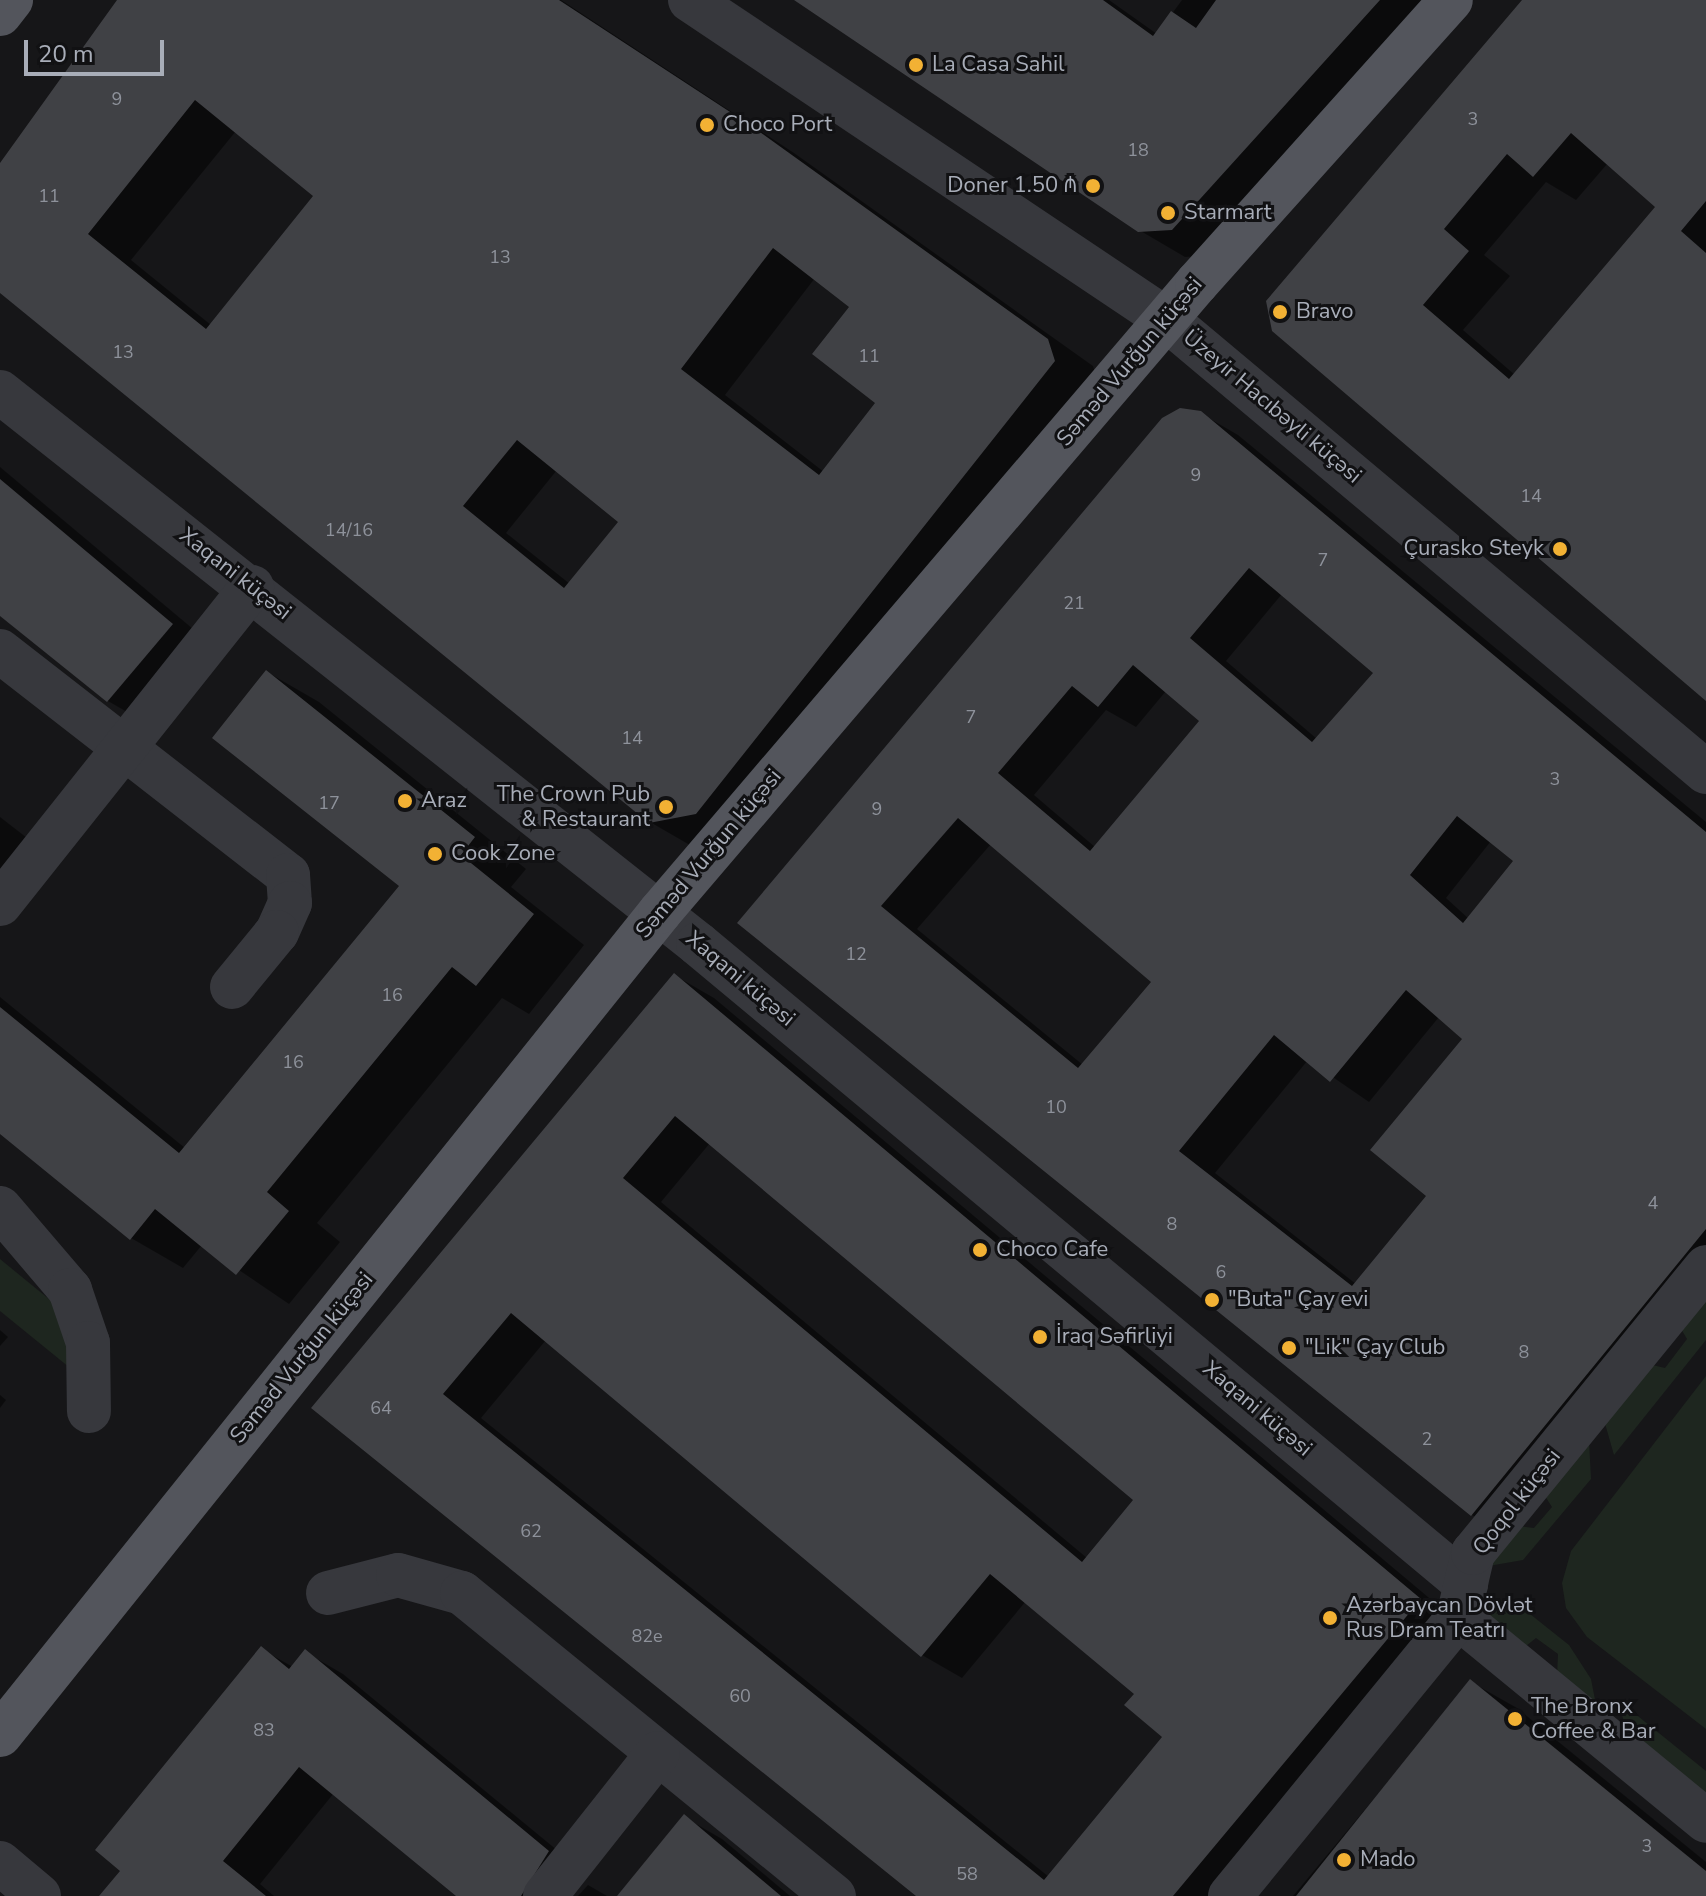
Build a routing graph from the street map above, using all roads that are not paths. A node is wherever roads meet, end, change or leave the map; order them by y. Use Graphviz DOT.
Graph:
graph roads {
  1 [pos="11,0"];
  2 [pos="690,0"];
  3 [pos="1451,0"];
  4 [pos="0,14"];
  5 [pos="1166,319"];
  6 [pos="0,392"];
  7 [pos="252,587"];
  8 [pos="0,651"];
  9 [pos="128,752"];
  10 [pos="1706,772"];
  11 [pos="0,904"];
  12 [pos="660,912"];
  13 [pos="232,987"];
  14 [pos="0,1208"];
  15 [pos="1706,1267"];
  16 [pos="89,1411"];
  17 [pos="328,1593"];
  18 [pos="1462,1601"];
  19 [pos="0,1735"];
  20 [pos="658,1753"];
  21 [pos="1706,1821"];
  22 [pos="0,1863"];
  23 [pos="39,1896"];
  24 [pos="545,1896"];
  25 [pos="834,1896"];
  26 [pos="1230,1896"];
  1 -- 4 [label="main road"];
  2 -- 5 [label="street, Üzeyir Hacıbəyli küçəsi"];
  3 -- 5 [label="main road, Səməd Vurğun küçəsi"];
  5 -- 10 [label="street, Üzeyir Hacıbəyli küçəsi"];
  5 -- 12 [label="main road, Səməd Vurğun küçəsi"];
  6 -- 7 [label="street, Xaqani küçəsi"];
  7 -- 9 [label="street"];
  7 -- 12 [label="street, Xaqani küçəsi"];
  8 -- 9 [label="street"];
  9 -- 11 [label="street"];
  9 -- 13 [label="street"];
  12 -- 18 [label="street, Xaqani küçəsi"];
  12 -- 19 [label="main road, Səməd Vurğun küçəsi"];
  14 -- 16 [label="street"];
  15 -- 18 [label="street, Qoqol küçəsi"];
  17 -- 20 [label="street"];
  18 -- 21 [label="street, Xaqani küçəsi"];
  18 -- 26 [label="street, Qoqol küçəsi"];
  20 -- 24 [label="street"];
  20 -- 25 [label="street"];
  22 -- 23 [label="street"];
}
